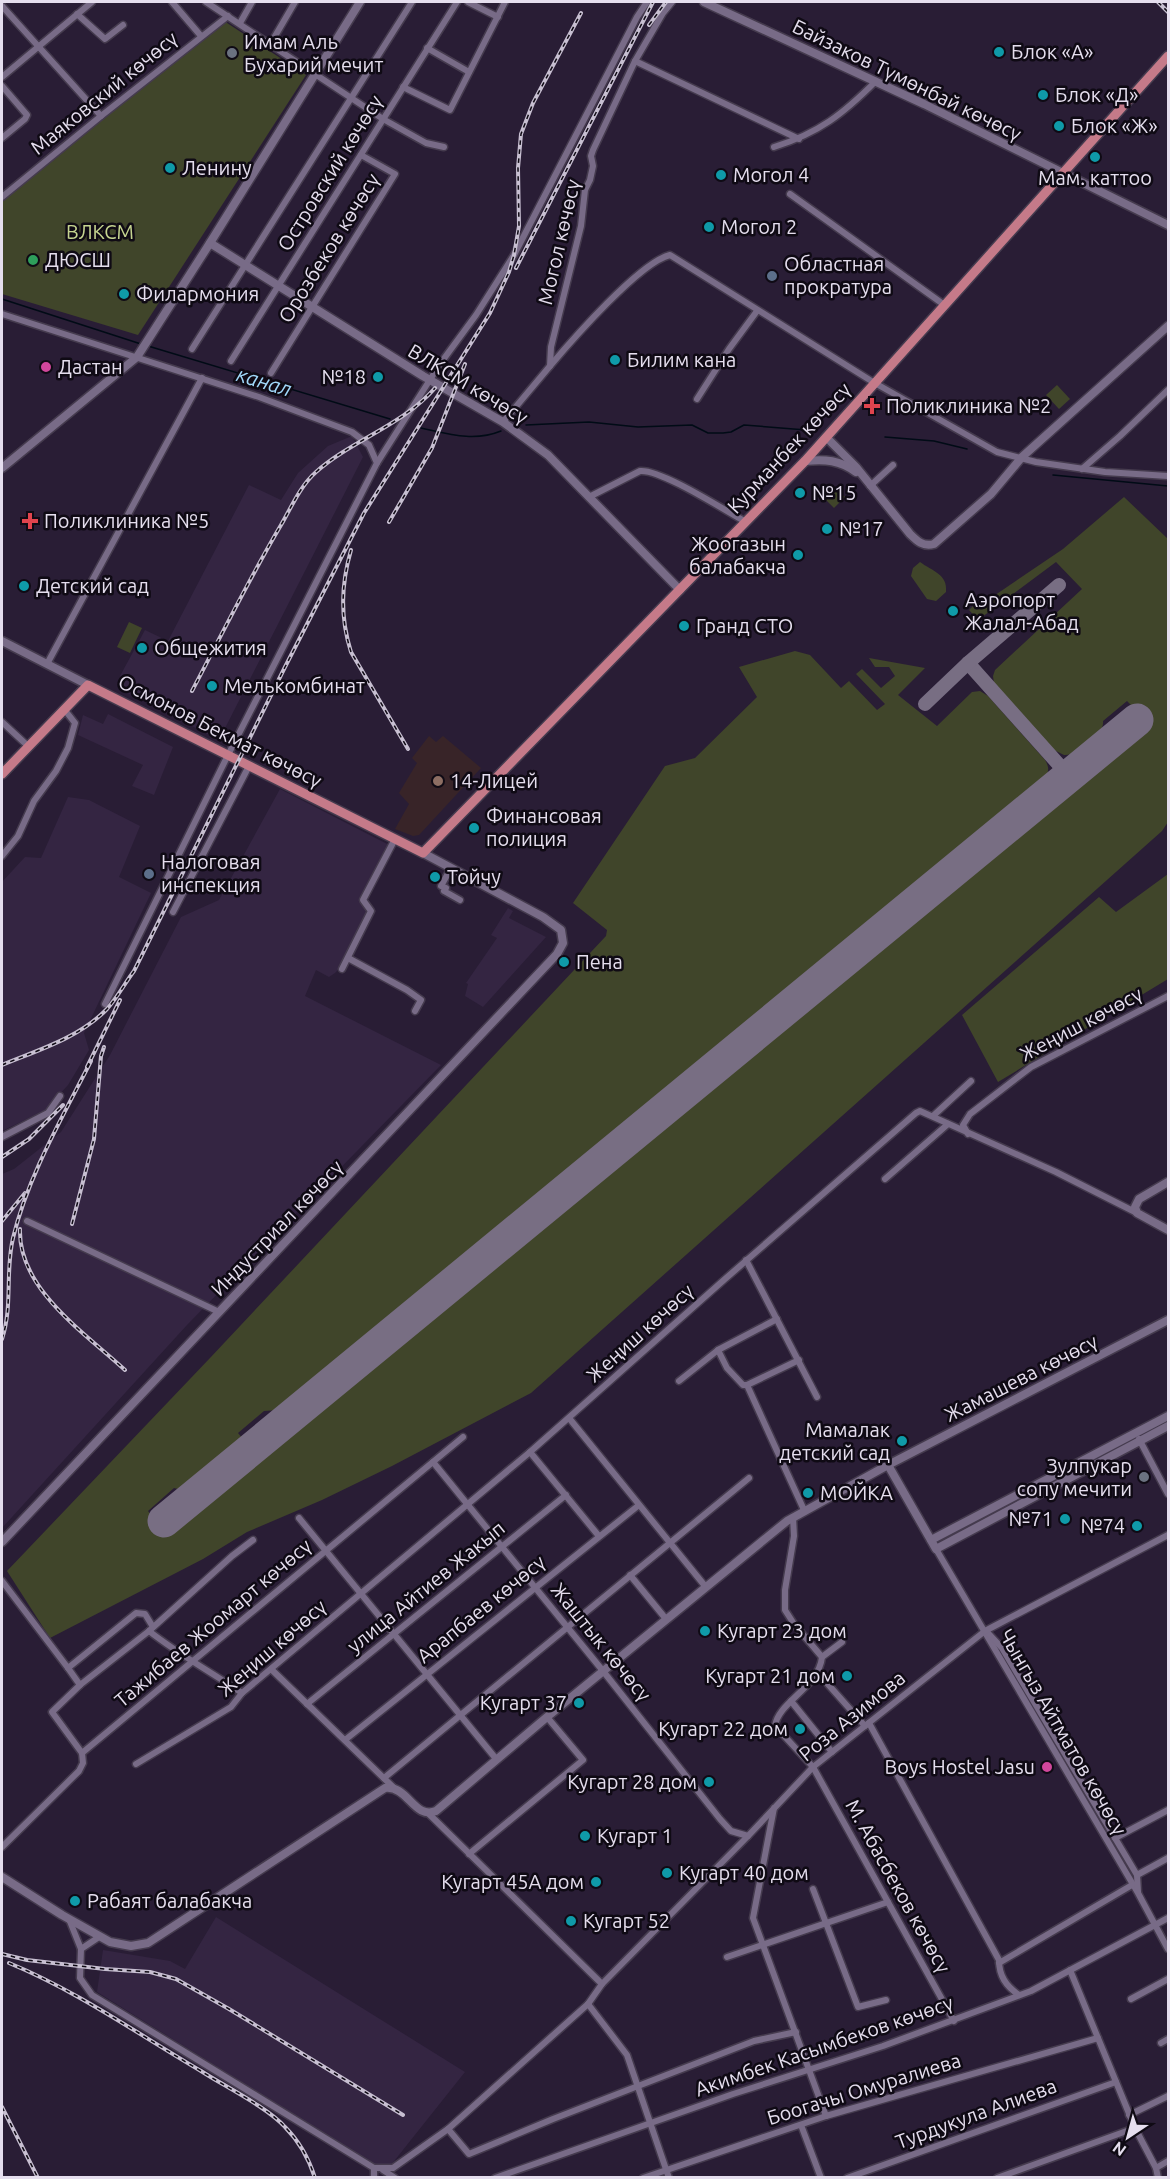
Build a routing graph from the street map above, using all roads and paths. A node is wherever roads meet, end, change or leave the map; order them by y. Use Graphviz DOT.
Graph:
graph roads {
  1 [pos="92,2"];
  2 [pos="172,2"];
  3 [pos="206,2"];
  4 [pos="252,2"];
  5 [pos="295,2"];
  6 [pos="360,2"];
  7 [pos="412,2"];
  8 [pos="457,2"];
  9 [pos="468,2"];
  10 [pos="505,2"];
  11 [pos="647,2"];
  12 [pos="672,2"];
  13 [pos="704,2"];
  14 [pos="2,6"];
  15 [pos="77,14"];
  16 [pos="228,16"];
  17 [pos="498,17"];
  18 [pos="240,23"];
  19 [pos="123,25"];
  20 [pos="201,36"];
  21 [pos="271,43"];
  22 [pos="39,46"];
  23 [pos="427,48"];
  24 [pos="1168,56"];
  25 [pos="635,62"];
  26 [pos="470,72"];
  27 [pos="315,73"];
  28 [pos="2,77"];
  29 [pos="876,81"];
  30 [pos="2,86"];
  31 [pos="403,87"];
  32 [pos="351,98"];
  33 [pos="101,116"];
  34 [pos="383,119"];
  35 [pos="2,138"];
  36 [pos="799,139"];
  37 [pos="444,147"];
  38 [pos="774,147"];
  39 [pos="361,155"];
  40 [pos="1062,174"];
  41 [pos="790,194"];
  42 [pos="2,197"];
  43 [pos="1168,225"];
  44 [pos="210,243"];
  45 [pos="245,265"];
  46 [pos="279,286"];
  47 [pos="943,304"];
  48 [pos="312,307"];
  49 [pos="757,311"];
  50 [pos="2,314"];
  51 [pos="1168,326"];
  52 [pos="192,349"];
  53 [pos="137,357"];
  54 [pos="231,361"];
  55 [pos="550,366"];
  56 [pos="271,373"];
  57 [pos="202,378"];
  58 [pos="430,380"];
  59 [pos="873,382"];
  60 [pos="1168,390"];
  61 [pos="697,399"];
  62 [pos="503,422"];
  63 [pos="826,437"];
  64 [pos="1022,457"];
  65 [pos="805,461"];
  66 [pos="377,463"];
  67 [pos="893,465"];
  68 [pos="2,468"];
  69 [pos="1082,469"];
  70 [pos="1168,476"];
  71 [pos="864,478"];
  72 [pos="870,486"];
  73 [pos="589,497"];
  74 [pos="746,522"];
  75 [pos="680,590"];
  76 [pos="2,641"];
  77 [pos="47,664"];
  78 [pos="88,685"];
  79 [pos="64,709"];
  80 [pos="2,722"];
  81 [pos="28,746"];
  82 [pos="228,755"];
  83 [pos="249,766"];
  84 [pos="2,774"];
  85 [pos="395,839"];
  86 [pos="423,853"];
  87 [pos="2,856"];
  88 [pos="451,868"];
  89 [pos="460,900"];
  90 [pos="172,912"];
  91 [pos="348,958"];
  92 [pos="342,969"];
  93 [pos="1168,996"];
  94 [pos="105,1004"];
  95 [pos="415,1011"];
  96 [pos="971,1081"];
  97 [pos="60,1096"];
  98 [pos="933,1116"];
  99 [pos="948,1124"];
  100 [pos="969,1134"];
  101 [pos="2,1137"];
  102 [pos="885,1179"];
  103 [pos="1168,1182"];
  104 [pos="1137,1214"];
  105 [pos="27,1221"];
  106 [pos="1168,1230"];
  107 [pos="746,1260"];
  108 [pos="219,1312"];
  109 [pos="777,1319"];
  110 [pos="1168,1320"];
  111 [pos="718,1350"];
  112 [pos="799,1360"];
  113 [pos="679,1380"];
  114 [pos="747,1385"];
  115 [pos="817,1397"];
  116 [pos="1168,1416"];
  117 [pos="569,1418"];
  118 [pos="1168,1426"];
  119 [pos="463,1437"];
  120 [pos="1138,1437"];
  121 [pos="530,1452"];
  122 [pos="433,1462"];
  123 [pos="888,1465"];
  124 [pos="749,1478"];
  125 [pos="1168,1494"];
  126 [pos="566,1495"];
  127 [pos="1014,1496"];
  128 [pos="467,1503"];
  129 [pos="639,1505"];
  130 [pos="1019,1505"];
  131 [pos="804,1510"];
  132 [pos="793,1517"];
  133 [pos="299,1518"];
  134 [pos="598,1535"];
  135 [pos="1168,1535"];
  136 [pos="253,1540"];
  137 [pos="931,1540"];
  138 [pos="2,1542"];
  139 [pos="670,1543"];
  140 [pos="502,1546"];
  141 [pos="936,1549"];
  142 [pos="326,1551"];
  143 [pos="630,1575"];
  144 [pos="2,1581"];
  145 [pos="705,1586"];
  146 [pos="535,1587"];
  147 [pos="360,1593"];
  148 [pos="666,1619"];
  149 [pos="568,1627"];
  150 [pos="151,1629"];
  151 [pos="985,1631"];
  152 [pos="394,1634"];
  153 [pos="842,1642"];
  154 [pos="822,1657"];
  155 [pos="194,1662"];
  156 [pos="68,1668"];
  157 [pos="271,1669"];
  158 [pos="603,1671"];
  159 [pos="818,1673"];
  160 [pos="427,1674"];
  161 [pos="80,1685"];
  162 [pos="242,1693"];
  163 [pos="792,1701"];
  164 [pos="307,1704"];
  165 [pos="460,1715"];
  166 [pos="547,1717"];
  167 [pos="867,1724"];
  168 [pos="345,1740"];
  169 [pos="832,1752"];
  170 [pos="82,1753"];
  171 [pos="497,1760"];
  172 [pos="136,1764"];
  173 [pos="813,1767"];
  174 [pos="384,1778"];
  175 [pos="393,1787"];
  176 [pos="774,1808"];
  177 [pos="1168,1810"];
  178 [pos="429,1814"];
  179 [pos="748,1836"];
  180 [pos="1116,1838"];
  181 [pos="2,1847"];
  182 [pos="470,1854"];
  183 [pos="1168,1858"];
  184 [pos="1137,1875"];
  185 [pos="2,1877"];
  186 [pos="1132,1885"];
  187 [pos="813,1889"];
  188 [pos="1138,1893"];
  189 [pos="888,1902"];
  190 [pos="1168,1918"];
  191 [pos="68,1919"];
  192 [pos="826,1923"];
  193 [pos="1155,1925"];
  194 [pos="99,1937"];
  195 [pos="763,1945"];
  196 [pos="81,1949"];
  197 [pos="1168,1950"];
  198 [pos="727,1957"];
  199 [pos="999,1963"];
  200 [pos="1070,1970"];
  201 [pos="1168,1980"];
  202 [pos="602,1984"];
  203 [pos="1019,1995"];
  204 [pos="886,2000"];
  205 [pos="1131,2000"];
  206 [pos="588,2004"];
  207 [pos="954,2020"];
  208 [pos="796,2032"];
  209 [pos="1098,2038"];
  210 [pos="1168,2039"];
  211 [pos="1161,2043"];
  212 [pos="808,2069"];
  213 [pos="1116,2082"];
  214 [pos="638,2085"];
  215 [pos="1168,2096"];
  216 [pos="1129,2115"];
  217 [pos="826,2116"];
  218 [pos="651,2123"];
  219 [pos="801,2125"];
  220 [pos="1135,2128"];
  221 [pos="448,2129"];
  222 [pos="1168,2161"];
  223 [pos="374,2168"];
  224 [pos="1156,2168"];
  225 [pos="383,2170"];
  226 [pos="667,2170"];
  227 [pos="374,2178"];
  228 [pos="395,2178"];
  229 [pos="495,2178"];
  230 [pos="643,2178"];
  231 [pos="669,2178"];
  232 [pos="821,2178"];
  233 [pos="847,2178"];
  234 [pos="997,2178"];
  235 [pos="1158,2178"];
  1 -- 15 [label="street"];
  2 -- 20 [label="street"];
  3 -- 16 [label="street"];
  4 -- 18 [label="street"];
  5 -- 21 [label="street"];
  6 -- 27 [label="main road"];
  7 -- 32 [label="street"];
  8 -- 23 [label="street, Островский көчөсү"];
  9 -- 17 [label="street"];
  10 -- 17 [label="street"];
  11 -- 58 [label="street"];
  12 -- 25 [label="street, Могол көчөсү"];
  13 -- 29 [label="main road, Байзаков Түмөнбай көчөсү"];
  14 -- 22 [label="street"];
  15 -- 19 [label="street"];
  15 -- 22 [label="street"];
  16 -- 18 [label="street"];
  16 -- 20 [label="street, Маяковский көчөсү"];
  17 -- 26 [label="street"];
  18 -- 21 [label="street"];
  20 -- 33 [label="street, Маяковский көчөсү"];
  21 -- 27 [label="street"];
  22 -- 28 [label="street"];
  22 -- 33 [label="street"];
  23 -- 26 [label="street"];
  23 -- 31 [label="street, Островский көчөсү"];
  24 -- 40 [label="main road, Курманбек көчөсү"];
  25 -- 36 [label="street"];
  25 -- 55 [label="street, Могол көчөсү"];
  26 -- 31 [label="street"];
  27 -- 32 [label="street"];
  27 -- 44 [label="main road"];
  29 -- 36 [label="street"];
  29 -- 40 [label="main road, Байзаков Түмөнбай көчөсү"];
  30 -- 35 [label="street"];
  31 -- 34 [label="street, Островский көчөсү"];
  32 -- 34 [label="street"];
  32 -- 45 [label="street"];
  33 -- 42 [label="street, Маяковский көчөсү"];
  34 -- 37 [label="street"];
  34 -- 39 [label="street, Островский көчөсү"];
  36 -- 38 [label="street"];
  39 -- 46 [label="street, Островский көчөсү"];
  39 -- 48 [label="street, Орозбеков көчөсү"];
  40 -- 43 [label="main road, Байзаков Түмөнбай көчөсү"];
  40 -- 47 [label="main road, Курманбек көчөсү"];
  41 -- 47 [label="street"];
  44 -- 45 [label="main road, ВЛКСМ көчөсү"];
  44 -- 53 [label="main road"];
  45 -- 46 [label="main road, ВЛКСМ көчөсү"];
  45 -- 52 [label="street"];
  46 -- 48 [label="main road, ВЛКСМ көчөсү"];
  46 -- 54 [label="street, Островский көчөсү"];
  47 -- 59 [label="main road, Курманбек көчөсү"];
  48 -- 56 [label="street, Орозбеков көчөсү"];
  48 -- 58 [label="main road, ВЛКСМ көчөсү"];
  49 -- 55 [label="street"];
  49 -- 59 [label="street"];
  49 -- 61 [label="street"];
  50 -- 53 [label="street"];
  51 -- 64 [label="main road"];
  53 -- 57 [label="street"];
  53 -- 68 [label="main road"];
  55 -- 62 [label="street"];
  57 -- 66 [label="street"];
  57 -- 77 [label="street"];
  58 -- 62 [label="main road, ВЛКСМ көчөсү"];
  58 -- 66 [label="street"];
  59 -- 63 [label="main road, Курманбек көчөсү"];
  59 -- 64 [label="street"];
  60 -- 69 [label="street"];
  62 -- 73 [label="main road, ВЛКСМ көчөсү"];
  63 -- 65 [label="main road, Курманбек көчөсү"];
  63 -- 71 [label="main road"];
  64 -- 69 [label="street"];
  64 -- 72 [label="main road"];
  65 -- 71 [label="main road"];
  65 -- 74 [label="main road, Курманбек көчөсү"];
  66 -- 82 [label="street"];
  67 -- 72 [label="street"];
  69 -- 70 [label="street"];
  71 -- 72 [label="main road"];
  73 -- 74 [label="street"];
  73 -- 75 [label="main road, ВЛКСМ көчөсү"];
  74 -- 75 [label="main road, Курманбек көчөсү"];
  75 -- 86 [label="main road, Курманбек көчөсү"];
  76 -- 77 [label="main road, Осмонов Бекмат көчөсү"];
  77 -- 78 [label="main road, Осмонов Бекмат көчөсү"];
  78 -- 79 [label="main road"];
  78 -- 82 [label="main road, Осмонов Бекмат көчөсү"];
  79 -- 81 [label="main road"];
  79 -- 87 [label="street"];
  80 -- 81 [label="street"];
  81 -- 84 [label="main road"];
  82 -- 83 [label="main road, Осмонов Бекмат көчөсү"];
  82 -- 94 [label="street"];
  83 -- 85 [label="main road, Осмонов Бекмат көчөсү"];
  83 -- 90 [label="street"];
  85 -- 86 [label="main road, Осмонов Бекмат көчөсү"];
  85 -- 91 [label="street"];
  86 -- 88 [label="main road"];
  88 -- 89 [label="street"];
  88 -- 108 [label="main road, Индустриал көчөсү"];
  91 -- 92 [label="street"];
  91 -- 95 [label="street"];
  93 -- 100 [label="street, Жеңиш көчөсү"];
  96 -- 98 [label="street"];
  97 -- 101 [label="street"];
  98 -- 99 [label="street"];
  98 -- 107 [label="street, Жеңиш көчөсү"];
  99 -- 100 [label="street"];
  99 -- 102 [label="street"];
  100 -- 104 [label="street"];
  103 -- 104 [label="main road"];
  104 -- 106 [label="main road"];
  105 -- 108 [label="street"];
  107 -- 109 [label="street"];
  107 -- 117 [label="street, Жеңиш көчөсү"];
  108 -- 138 [label="main road, Индустриал көчөсү"];
  109 -- 111 [label="street"];
  109 -- 112 [label="street"];
  110 -- 123 [label="main road, Жамашева көчөсү"];
  111 -- 113 [label="street"];
  111 -- 114 [label="street"];
  112 -- 114 [label="street"];
  112 -- 115 [label="street"];
  114 -- 131 [label="street"];
  116 -- 120 [label="main road"];
  117 -- 121 [label="street, Жеңиш көчөсү"];
  117 -- 129 [label="street"];
  118 -- 120 [label="main road"];
  119 -- 122 [label="street, Тажибаев Жоомарт көчөсү"];
  120 -- 125 [label="street"];
  120 -- 127 [label="main road"];
  120 -- 130 [label="main road"];
  121 -- 126 [label="street"];
  121 -- 128 [label="street, Жеңиш көчөсү"];
  122 -- 128 [label="street, Жаштык көчөсү"];
  122 -- 142 [label="street, Тажибаев Жоомарт көчөсү"];
  123 -- 131 [label="main road, Жамашева көчөсү"];
  123 -- 137 [label="main road"];
  124 -- 139 [label="street"];
  126 -- 134 [label="street"];
  126 -- 140 [label="street, улица Айтиев Жакып"];
  127 -- 130 [label="street"];
  127 -- 137 [label="main road"];
  128 -- 140 [label="street, Жаштык көчөсү"];
  128 -- 147 [label="street, Жеңиш көчөсү"];
  129 -- 134 [label="street, Арапбаев көчөсү"];
  129 -- 139 [label="street"];
  130 -- 141 [label="main road"];
  131 -- 132 [label="main road, Жамашева көчөсү"];
  132 -- 145 [label="main road, Жамашева көчөсү"];
  132 -- 154 [label="street"];
  133 -- 142 [label="street"];
  134 -- 146 [label="street, Арапбаев көчөсү"];
  135 -- 151 [label="street, Роза Азимова"];
  136 -- 150 [label="street"];
  137 -- 141 [label="main road"];
  139 -- 143 [label="street"];
  139 -- 145 [label="street"];
  140 -- 146 [label="street, Жаштык көчөсү"];
  140 -- 152 [label="street, улица Айтиев Жакып"];
  141 -- 151 [label="street"];
  142 -- 147 [label="street"];
  142 -- 155 [label="street, Тажибаев Жоомарт көчөсү"];
  143 -- 148 [label="street"];
  143 -- 149 [label="street"];
  144 -- 156 [label="street"];
  145 -- 148 [label="main road, Жамашева көчөсү"];
  146 -- 149 [label="street, Жаштык көчөсү"];
  146 -- 160 [label="street, Арапбаев көчөсү"];
  147 -- 152 [label="street"];
  147 -- 157 [label="street, Жеңиш көчөсү"];
  148 -- 158 [label="main road, Жамашева көчөсү"];
  149 -- 158 [label="street, Жаштык көчөсү"];
  149 -- 165 [label="street"];
  150 -- 155 [label="street"];
  150 -- 156 [label="street"];
  150 -- 161 [label="street"];
  151 -- 167 [label="street, Роза Азимова"];
  151 -- 180 [label="street, Чынгыз Айтматов көчөсү"];
  151 -- 186 [label="street, Чынгыз Айтматов көчөсү"];
  152 -- 160 [label="street"];
  152 -- 164 [label="street, улица Айтиев Жакып"];
  153 -- 154 [label="street"];
  154 -- 159 [label="street"];
  155 -- 162 [label="street"];
  155 -- 170 [label="street, Тажибаев Жоомарт көчөсү"];
  156 -- 161 [label="street"];
  157 -- 162 [label="street, Жеңиш көчөсү"];
  157 -- 164 [label="street"];
  158 -- 166 [label="main road, Жамашева көчөсү"];
  158 -- 179 [label="street, Жаштык көчөсү"];
  159 -- 163 [label="street"];
  159 -- 167 [label="street"];
  160 -- 165 [label="street"];
  160 -- 168 [label="street, Арапбаев көчөсү"];
  161 -- 170 [label="street"];
  162 -- 172 [label="street, Жеңиш көчөсү"];
  163 -- 169 [label="street"];
  163 -- 173 [label="street, М. Абасбеков көчөсү"];
  164 -- 168 [label="street"];
  165 -- 171 [label="street"];
  165 -- 174 [label="street"];
  166 -- 171 [label="main road, Жамашева көчөсү"];
  166 -- 182 [label="street"];
  167 -- 169 [label="street, Роза Азимова"];
  167 -- 199 [label="street"];
  168 -- 174 [label="street"];
  169 -- 173 [label="street, Роза Азимова"];
  170 -- 181 [label="street, Тажибаев Жоомарт көчөсү"];
  171 -- 178 [label="main road, Жамашева көчөсү"];
  173 -- 176 [label="street, Роза Азимова"];
  173 -- 189 [label="street, М. Абасбеков көчөсү"];
  174 -- 175 [label="street"];
  175 -- 178 [label="main road"];
  175 -- 194 [label="main road"];
  176 -- 179 [label="street, Роза Азимова"];
  176 -- 195 [label="street"];
  177 -- 180 [label="street"];
  178 -- 182 [label="street"];
  179 -- 202 [label="street, Роза Азимова"];
  180 -- 184 [label="street, Чынгыз Айтматов көчөсү"];
  182 -- 202 [label="street"];
  183 -- 184 [label="street"];
  184 -- 188 [label="street, Чынгыз Айтматов көчөсү"];
  185 -- 191 [label="main road"];
  186 -- 188 [label="street, Чынгыз Айтматов көчөсү"];
  186 -- 199 [label="street"];
  187 -- 192 [label="street"];
  188 -- 193 [label="street, Чынгыз Айтматов көчөсү"];
  189 -- 192 [label="street"];
  189 -- 207 [label="street, М. Абасбеков көчөсү"];
  190 -- 193 [label="street, Акимбек Касымбеков көчөсү"];
  191 -- 194 [label="main road"];
  191 -- 196 [label="street"];
  192 -- 195 [label="street"];
  192 -- 204 [label="street"];
  193 -- 197 [label="street, Чынгыз Айтматов көчөсү"];
  193 -- 200 [label="street, Акимбек Касымбеков көчөсү"];
  194 -- 196 [label="street"];
  195 -- 198 [label="street"];
  195 -- 208 [label="street"];
  196 -- 223 [label="street"];
  199 -- 203 [label="street"];
  200 -- 203 [label="street, Акимбек Касымбеков көчөсү"];
  200 -- 209 [label="street"];
  201 -- 205 [label="street"];
  202 -- 206 [label="street, Роза Азимова"];
  203 -- 207 [label="street, Акимбек Касымбеков көчөсү"];
  206 -- 214 [label="street"];
  206 -- 221 [label="street, Роза Азимова"];
  207 -- 212 [label="street, Акимбек Касымбеков көчөсү"];
  208 -- 212 [label="street"];
  208 -- 214 [label="street"];
  209 -- 213 [label="street"];
  209 -- 217 [label="street, Боогачы Омуралиева"];
  210 -- 211 [label="street"];
  212 -- 217 [label="street"];
  212 -- 218 [label="street, Акимбек Касымбеков көчөсү"];
  213 -- 216 [label="street"];
  213 -- 233 [label="street, Турдукула Алиева"];
  214 -- 218 [label="street"];
  214 -- 221 [label="street"];
  215 -- 216 [label="street"];
  216 -- 220 [label="street"];
  217 -- 219 [label="street, Боогачы Омуралиева"];
  218 -- 226 [label="street"];
  218 -- 229 [label="street, Акимбек Касымбеков көчөсү"];
  219 -- 226 [label="street, Боогачы Омуралиева"];
  219 -- 232 [label="street"];
  220 -- 224 [label="street"];
  220 -- 234 [label="street"];
  221 -- 225 [label="street"];
  222 -- 224 [label="street"];
  223 -- 225 [label="street"];
  223 -- 227 [label="street"];
  224 -- 235 [label="street"];
  225 -- 228 [label="street"];
  226 -- 230 [label="street, Боогачы Омуралиева"];
  226 -- 231 [label="street"];
}
